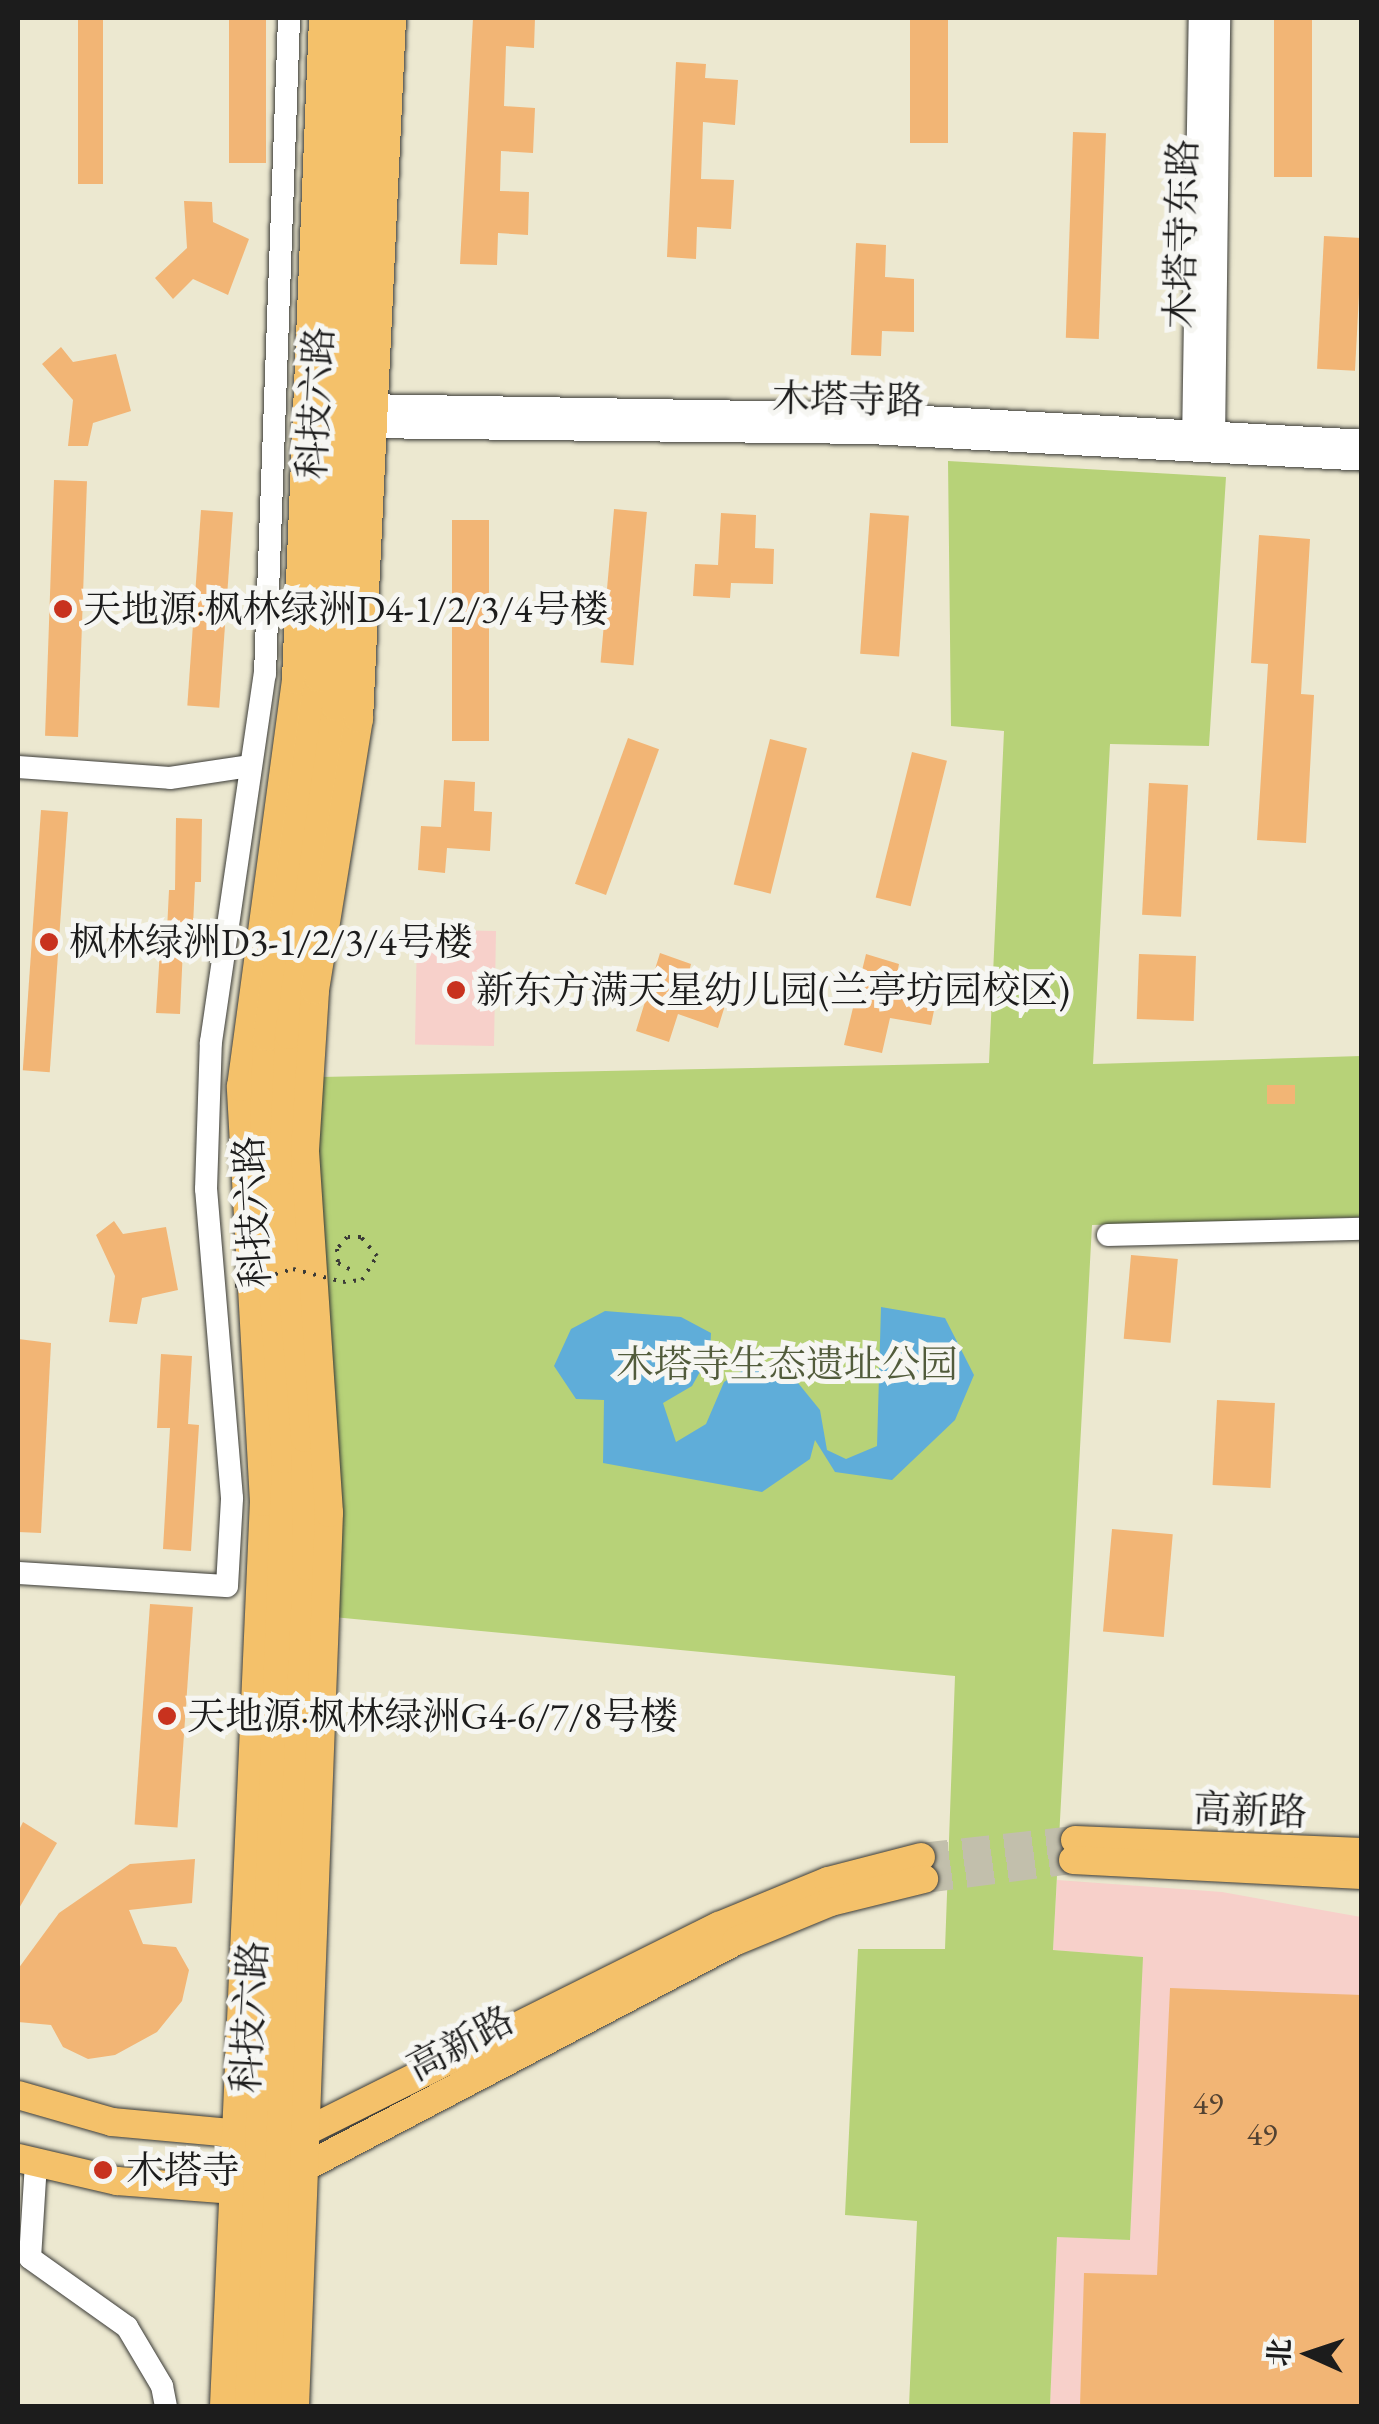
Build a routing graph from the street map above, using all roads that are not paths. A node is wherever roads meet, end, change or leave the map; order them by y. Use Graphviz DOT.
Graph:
graph roads {
  1 [pos="289,18"];
  2 [pos="324,18"];
  3 [pos="348,18"];
  4 [pos="370,18"];
  5 [pos="392,18"];
  6 [pos="1200,18"];
  7 [pos="1219,18"];
  8 [pos="353,416"];
  9 [pos="1204,441"];
  10 [pos="1362,442"];
  11 [pos="1362,460"];
  12 [pos="18,766"];
  13 [pos="249,766"];
  14 [pos="1362,1228"];
  15 [pos="1108,1235"];
  16 [pos="18,1573"];
  17 [pos="1362,1852"];
  18 [pos="1362,1875"];
  19 [pos="18,2095"];
  20 [pos="306,2132"];
  21 [pos="259,2138"];
  22 [pos="26,2161"];
  23 [pos="268,2182"];
  24 [pos="166,2406"];
  25 [pos="224,2406"];
  26 [pos="249,2406"];
  27 [pos="268,2406"];
  28 [pos="295,2406"];
  1 -- 13 [label="street"];
  2 -- 21 [label="main road"];
  3 -- 8 [label="main road, 科技六路"];
  4 -- 8 [label="main road, 科技六路"];
  5 -- 8 [label="main road"];
  6 -- 9 [label="street, 木塔寺东路"];
  7 -- 9 [label="street, 木塔寺东路"];
  8 -- 9 [label="street, 木塔寺路"];
  8 -- 20 [label="main road"];
  8 -- 21 [label="main road, 科技六路"];
  9 -- 10 [label="street, 木塔寺路"];
  9 -- 11 [label="street, 木塔寺路"];
  12 -- 13 [label="street"];
  13 -- 16 [label="street"];
  14 -- 15 [label="street"];
  17 -- 18 [label="main road, 高新路"];
  19 -- 21 [label="main road"];
  20 -- 21 [label="main road, 高新路"];
  20 -- 23 [label="main road"];
  20 -- 23 [label="main road, 高新路"];
  21 -- 23 [label="main road, 科技六路"];
  21 -- 23 [label="main road"];
  22 -- 23 [label="main road"];
  22 -- 24 [label="street"];
  23 -- 25 [label="main road"];
  23 -- 26 [label="main road, 科技六路"];
  23 -- 27 [label="main road, 科技六路"];
  23 -- 28 [label="main road"];
}
